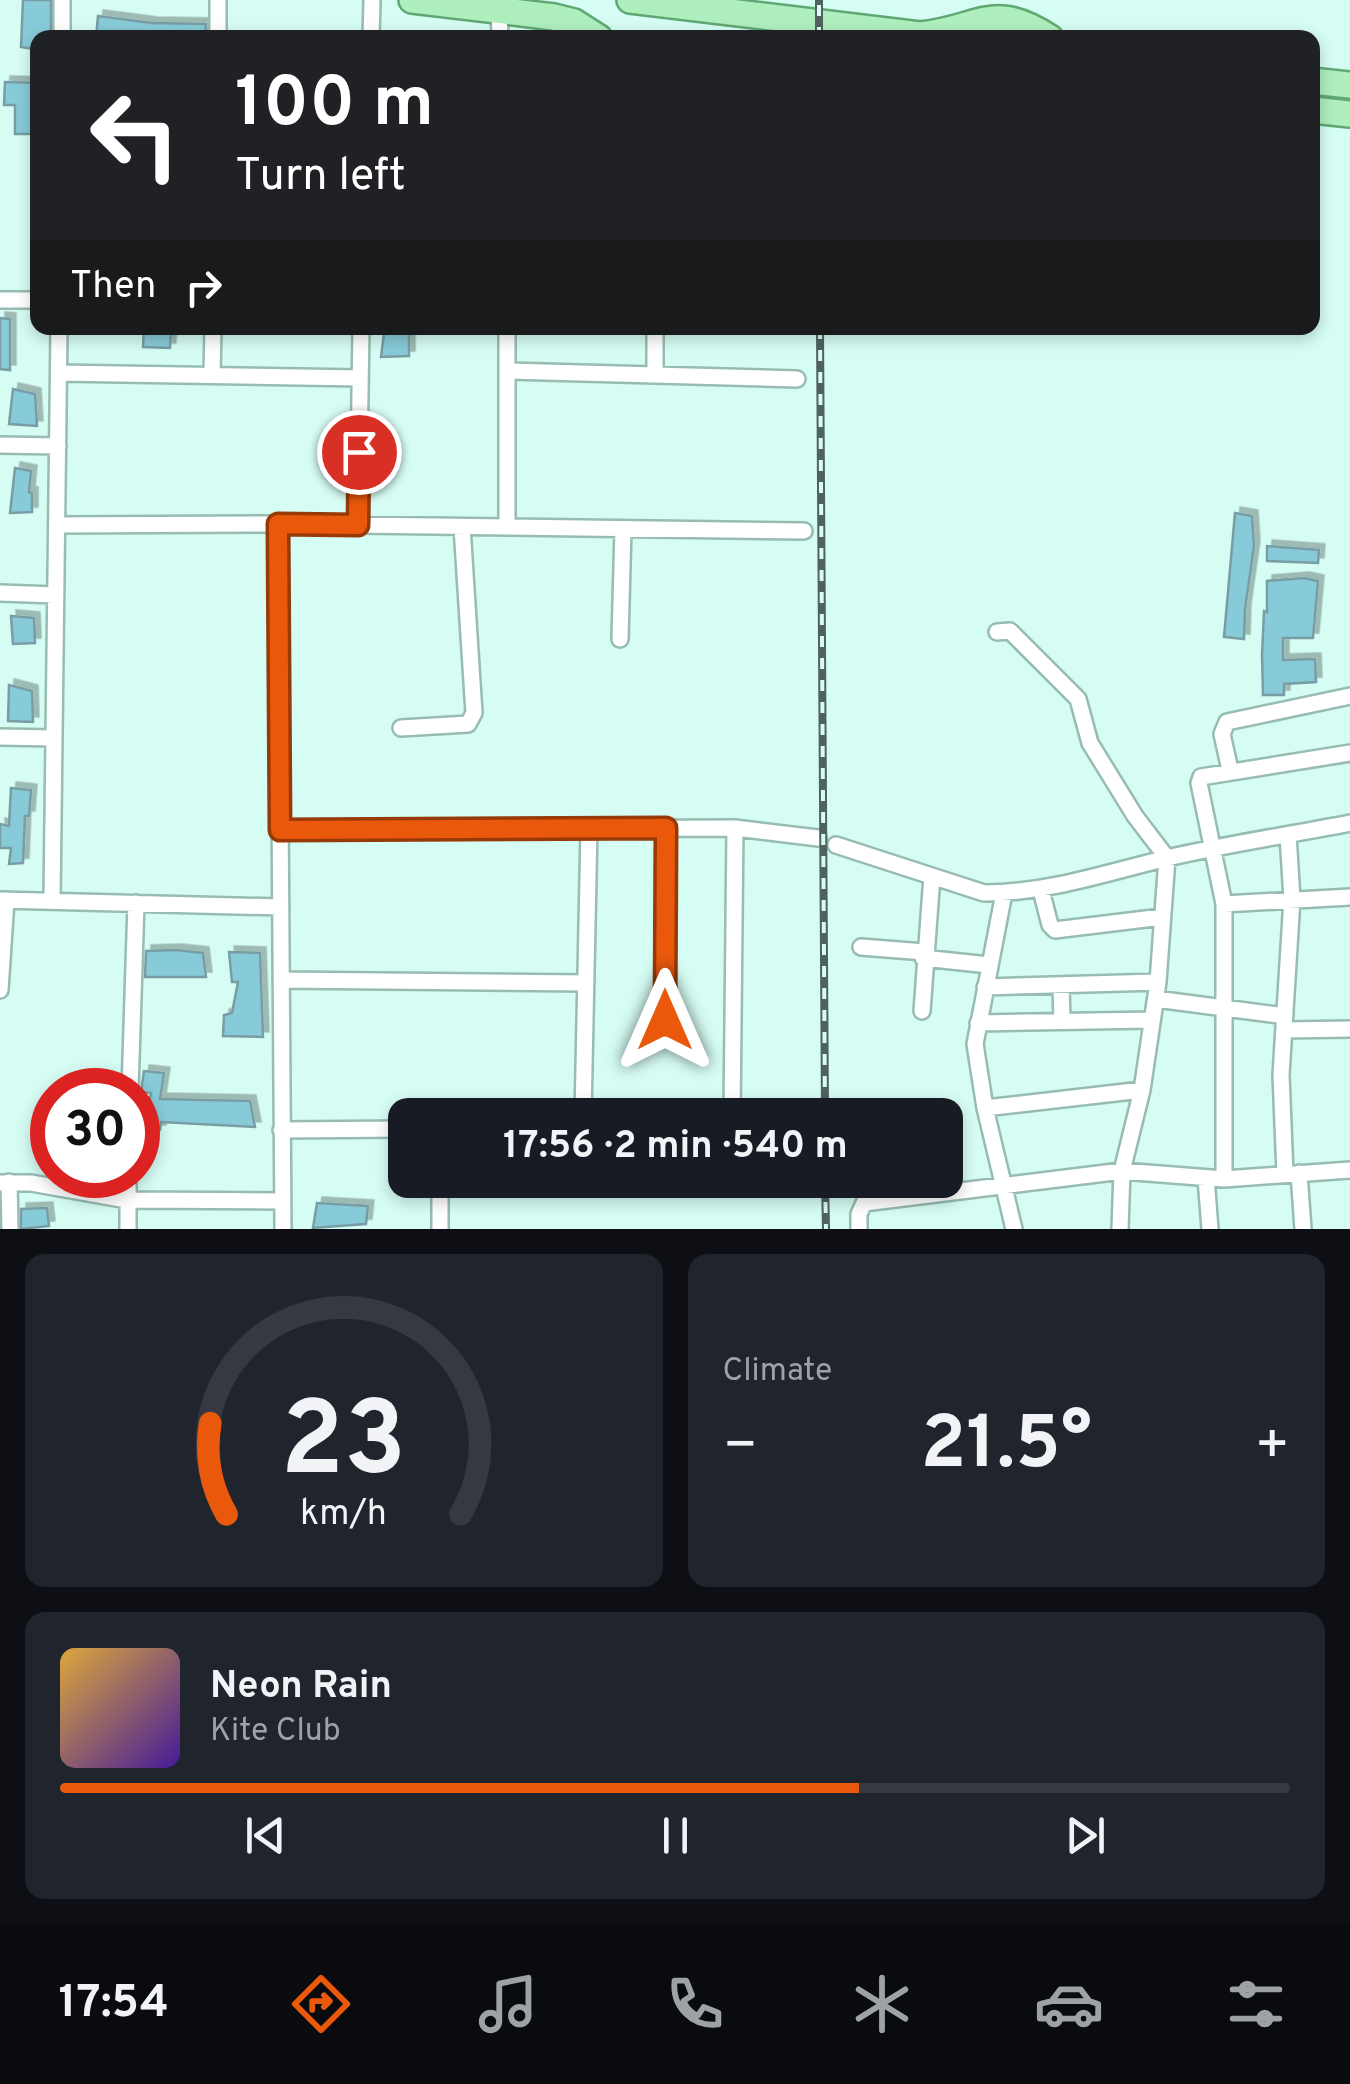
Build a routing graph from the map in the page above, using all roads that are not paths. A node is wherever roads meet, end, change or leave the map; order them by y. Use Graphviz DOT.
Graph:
graph roads {
  1 [pos="62,0"];
  2 [pos="218,0"];
  3 [pos="372,0"];
  4 [pos="412,0"];
  5 [pos="630,0"];
  6 [pos="499,8"];
  7 [pos="62,30"];
  8 [pos="218,30"];
  9 [pos="371,30"];
  10 [pos="500,30"];
  11 [pos="586,30"];
  12 [pos="827,30"];
  13 [pos="942,30"];
  14 [pos="1040,30"];
  15 [pos="1320,82"];
  16 [pos="1350,85"];
  17 [pos="1320,111"];
  18 [pos="1350,114"];
  19 [pos="0,300"];
  20 [pos="30,300"];
  21 [pos="59,335"];
  22 [pos="213,335"];
  23 [pos="362,335"];
  24 [pos="507,335"];
  25 [pos="655,335"];
  26 [pos="508,371"];
  27 [pos="59,373"];
  28 [pos="654,375"];
  29 [pos="212,376"];
  30 [pos="360,378"];
  31 [pos="796,380"];
  32 [pos="0,445"];
  33 [pos="58,446"];
  34 [pos="278,524"];
  35 [pos="57,525"];
  36 [pos="358,525"];
  37 [pos="462,527"];
  38 [pos="507,527"];
  39 [pos="623,529"];
  40 [pos="804,532"];
  41 [pos="0,593"];
  42 [pos="56,595"];
  43 [pos="997,632"];
  44 [pos="620,639"];
  45 [pos="1350,696"];
  46 [pos="401,728"];
  47 [pos="0,737"];
  48 [pos="54,738"];
  49 [pos="1350,754"];
  50 [pos="1230,770"];
  51 [pos="1350,822"];
  52 [pos="666,828"];
  53 [pos="735,828"];
  54 [pos="590,829"];
  55 [pos="280,830"];
  56 [pos="1288,835"];
  57 [pos="818,838"];
  58 [pos="836,845"];
  59 [pos="1213,848"];
  60 [pos="1167,858"];
  61 [pos="932,876"];
  62 [pos="1041,890"];
  63 [pos="1004,892"];
  64 [pos="1350,897"];
  65 [pos="1292,899"];
  66 [pos="3,900"];
  67 [pos="52,901"];
  68 [pos="136,903"];
  69 [pos="1224,904"];
  70 [pos="280,907"];
  71 [pos="1162,917"];
  72 [pos="860,946"];
  73 [pos="924,955"];
  74 [pos="990,965"];
  75 [pos="280,980"];
  76 [pos="1158,982"];
  77 [pos="586,983"];
  78 [pos="1061,986"];
  79 [pos="985,988"];
  80 [pos="0,990"];
  81 [pos="1156,999"];
  82 [pos="1222,1006"];
  83 [pos="922,1011"];
  84 [pos="665,1020"];
  85 [pos="1152,1020"];
  86 [pos="1062,1022"];
  87 [pos="978,1023"];
  88 [pos="1285,1023"];
  89 [pos="1350,1029"];
  90 [pos="131,1068"];
  91 [pos="1142,1090"];
  92 [pos="583,1098"];
  93 [pos="732,1098"];
  94 [pos="985,1108"];
  95 [pos="388,1129"];
  96 [pos="281,1130"];
  97 [pos="1350,1170"];
  98 [pos="1122,1171"];
  99 [pos="1292,1173"];
  100 [pos="1206,1178"];
  101 [pos="1224,1178"];
  102 [pos="4,1182"];
  103 [pos="1004,1185"];
  104 [pos="440,1198"];
  105 [pos="127,1200"];
  106 [pos="282,1201"];
  107 [pos="10,1229"];
  108 [pos="128,1229"];
  109 [pos="283,1229"];
  110 [pos="440,1229"];
  111 [pos="859,1229"];
  112 [pos="1014,1229"];
  113 [pos="1120,1229"];
  114 [pos="1210,1229"];
  115 [pos="1304,1229"];
  1 -- 7 [label="street"];
  2 -- 8 [label="street"];
  3 -- 9 [label="street"];
  4 -- 6 [label="main road"];
  5 -- 12 [label="main road"];
  6 -- 10 [label="street"];
  6 -- 11 [label="main road"];
  13 -- 14 [label="main road"];
  15 -- 16 [label="main road"];
  17 -- 18 [label="main road"];
  19 -- 20 [label="street"];
  21 -- 27 [label="street"];
  22 -- 29 [label="street"];
  23 -- 30 [label="street"];
  24 -- 26 [label="street"];
  25 -- 28 [label="street"];
  26 -- 28 [label="street"];
  26 -- 38 [label="street"];
  27 -- 29 [label="street"];
  27 -- 33 [label="street"];
  28 -- 31 [label="street"];
  29 -- 30 [label="street"];
  30 -- 36 [label="street"];
  32 -- 33 [label="street"];
  33 -- 35 [label="street"];
  34 -- 35 [label="street"];
  34 -- 36 [label="street"];
  34 -- 55 [label="street"];
  35 -- 42 [label="street"];
  36 -- 37 [label="street"];
  37 -- 38 [label="street"];
  37 -- 46 [label="street"];
  38 -- 39 [label="street"];
  39 -- 40 [label="street"];
  39 -- 44 [label="street"];
  41 -- 42 [label="street"];
  42 -- 48 [label="street"];
  43 -- 60 [label="street"];
  45 -- 50 [label="street"];
  47 -- 48 [label="street"];
  48 -- 67 [label="street"];
  49 -- 50 [label="street"];
  50 -- 59 [label="street"];
  51 -- 56 [label="street"];
  52 -- 53 [label="street"];
  52 -- 54 [label="street"];
  52 -- 84 [label="street"];
  53 -- 57 [label="street"];
  53 -- 93 [label="street"];
  54 -- 55 [label="street"];
  54 -- 77 [label="street"];
  55 -- 70 [label="street"];
  56 -- 59 [label="street"];
  56 -- 65 [label="street"];
  58 -- 61 [label="street"];
  59 -- 60 [label="street"];
  59 -- 69 [label="street"];
  60 -- 62 [label="street"];
  60 -- 71 [label="street"];
  61 -- 63 [label="street"];
  61 -- 73 [label="street"];
  62 -- 63 [label="street"];
  62 -- 71 [label="street"];
  63 -- 74 [label="street"];
  64 -- 65 [label="street"];
  65 -- 69 [label="street"];
  65 -- 88 [label="street"];
  66 -- 67 [label="street"];
  66 -- 80 [label="street"];
  67 -- 68 [label="street"];
  68 -- 70 [label="street"];
  68 -- 90 [label="street"];
  69 -- 82 [label="street"];
  70 -- 75 [label="street"];
  71 -- 76 [label="street"];
  72 -- 73 [label="street"];
  73 -- 74 [label="street"];
  73 -- 83 [label="street"];
  74 -- 79 [label="street"];
  75 -- 77 [label="street"];
  75 -- 96 [label="street"];
  76 -- 78 [label="street"];
  76 -- 81 [label="street"];
  77 -- 92 [label="street"];
  78 -- 79 [label="street"];
  78 -- 86 [label="street"];
  79 -- 87 [label="street"];
  81 -- 82 [label="street"];
  81 -- 85 [label="street"];
  82 -- 88 [label="street"];
  82 -- 101 [label="street"];
  85 -- 86 [label="street"];
  85 -- 91 [label="street"];
  86 -- 87 [label="street"];
  87 -- 94 [label="street"];
  88 -- 89 [label="street"];
  88 -- 99 [label="street"];
  91 -- 94 [label="street"];
  91 -- 98 [label="street"];
  94 -- 103 [label="street"];
  95 -- 96 [label="street"];
  96 -- 106 [label="street"];
  97 -- 99 [label="street"];
  98 -- 100 [label="street"];
  98 -- 103 [label="street"];
  98 -- 113 [label="street"];
  99 -- 101 [label="street"];
  99 -- 115 [label="street"];
  100 -- 101 [label="street"];
  100 -- 114 [label="street"];
  102 -- 105 [label="street"];
  102 -- 107 [label="street"];
  103 -- 111 [label="street"];
  103 -- 112 [label="street"];
  104 -- 110 [label="street"];
  105 -- 106 [label="street"];
  105 -- 108 [label="street"];
  106 -- 109 [label="street"];
}
